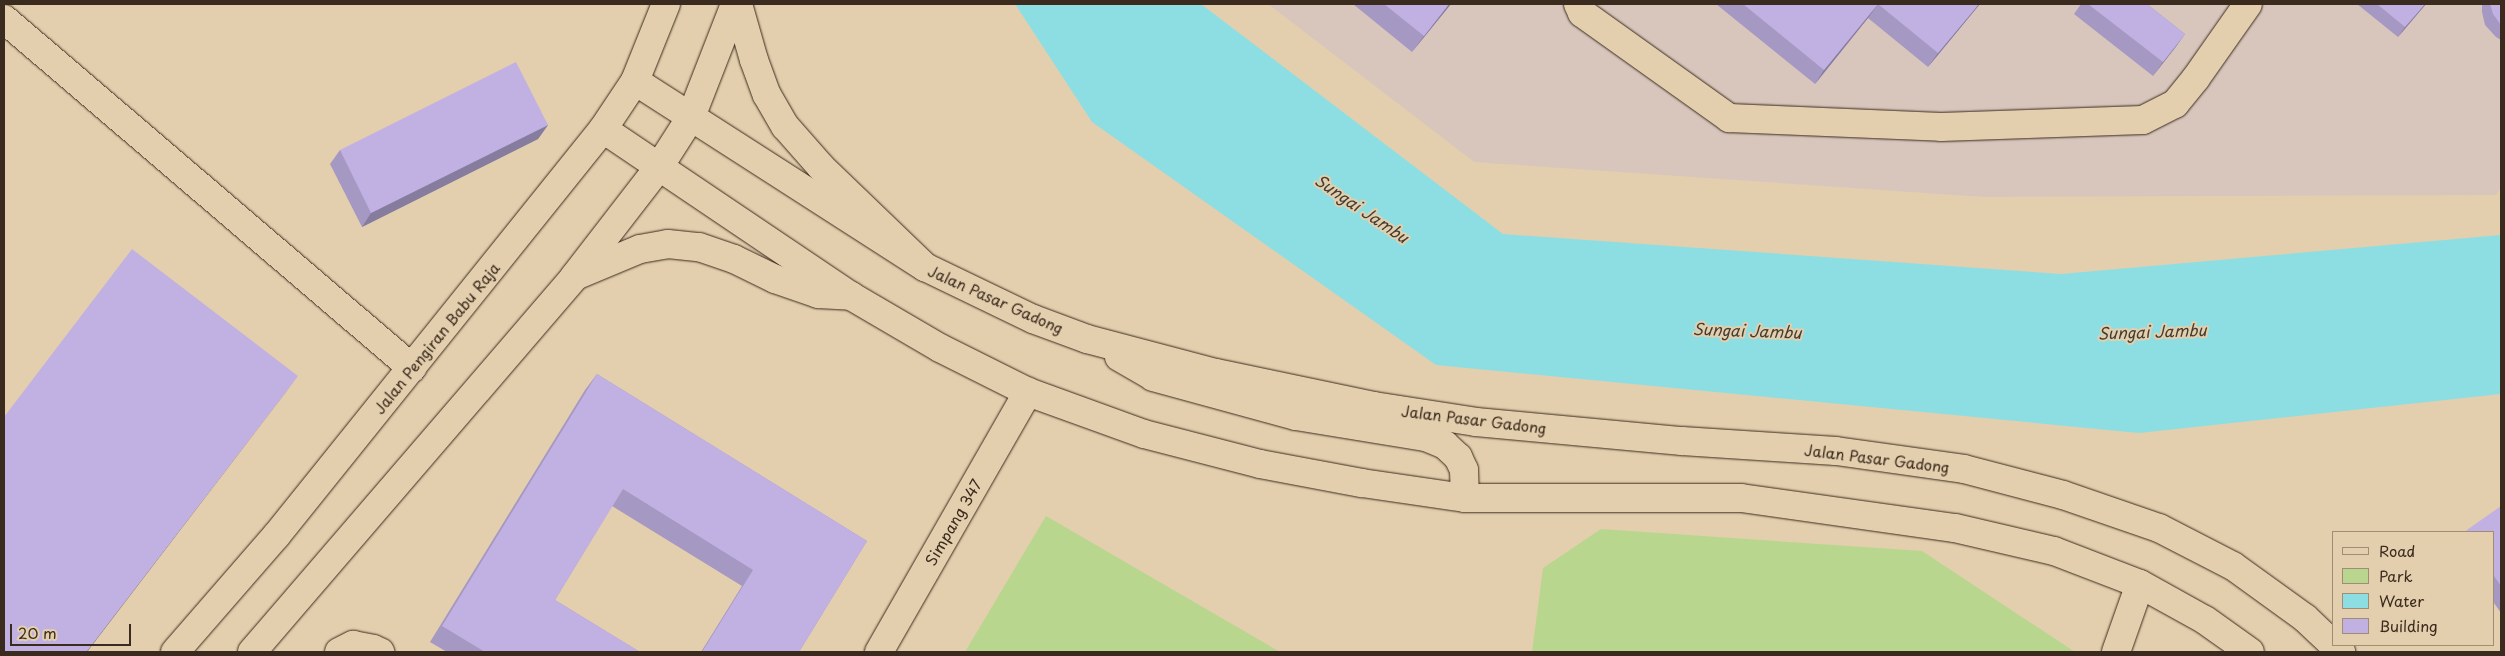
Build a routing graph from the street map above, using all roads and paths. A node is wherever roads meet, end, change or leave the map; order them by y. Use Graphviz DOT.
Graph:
graph roads {
  1 [pos="666,4"];
  2 [pos="737,4"];
  3 [pos="1578,4"];
  4 [pos="2248,4"];
  5 [pos="4,19"];
  6 [pos="635,81"];
  7 [pos="692,117"];
  8 [pos="603,128"];
  9 [pos="659,167"];
  10 [pos="924,267"];
  11 [pos="574,277"];
  12 [pos="851,296"];
  13 [pos="1087,339"];
  14 [pos="412,368"];
  15 [pos="1028,392"];
  16 [pos="1465,498"];
  17 [pos="2140,584"];
  18 [pos="2332,644"];
  19 [pos="175,652"];
  20 [pos="252,652"];
  21 [pos="338,652"];
  22 [pos="380,652"];
  23 [pos="879,652"];
  24 [pos="2116,652"];
  25 [pos="2250,652"];
  1 -- 6 [label="street, Jalan Pengiran Babu Raja"];
  2 -- 7 [label="street"];
  2 -- 10 [label="street"];
  3 -- 4 [label="street"];
  5 -- 14 [label="street"];
  6 -- 7 [label="street, Jalan Pasar Gadong"];
  6 -- 8 [label="street, Jalan Pengiran Babu Raja"];
  7 -- 9 [label="street"];
  7 -- 10 [label="street, Jalan Pasar Gadong"];
  8 -- 9 [label="street"];
  8 -- 14 [label="street, Jalan Pengiran Babu Raja"];
  9 -- 11 [label="street"];
  9 -- 12 [label="street"];
  10 -- 13 [label="street, Jalan Pasar Gadong"];
  11 -- 12 [label="street"];
  11 -- 20 [label="street"];
  12 -- 15 [label="street"];
  13 -- 16 [label="street"];
  13 -- 18 [label="street, Jalan Pasar Gadong"];
  14 -- 19 [label="street, Jalan Pengiran Babu Raja"];
  15 -- 16 [label="street"];
  15 -- 23 [label="street, Simpang 347"];
  16 -- 17 [label="street"];
  17 -- 24 [label="street"];
  17 -- 25 [label="street"];
  21 -- 22 [label="street"];
}
